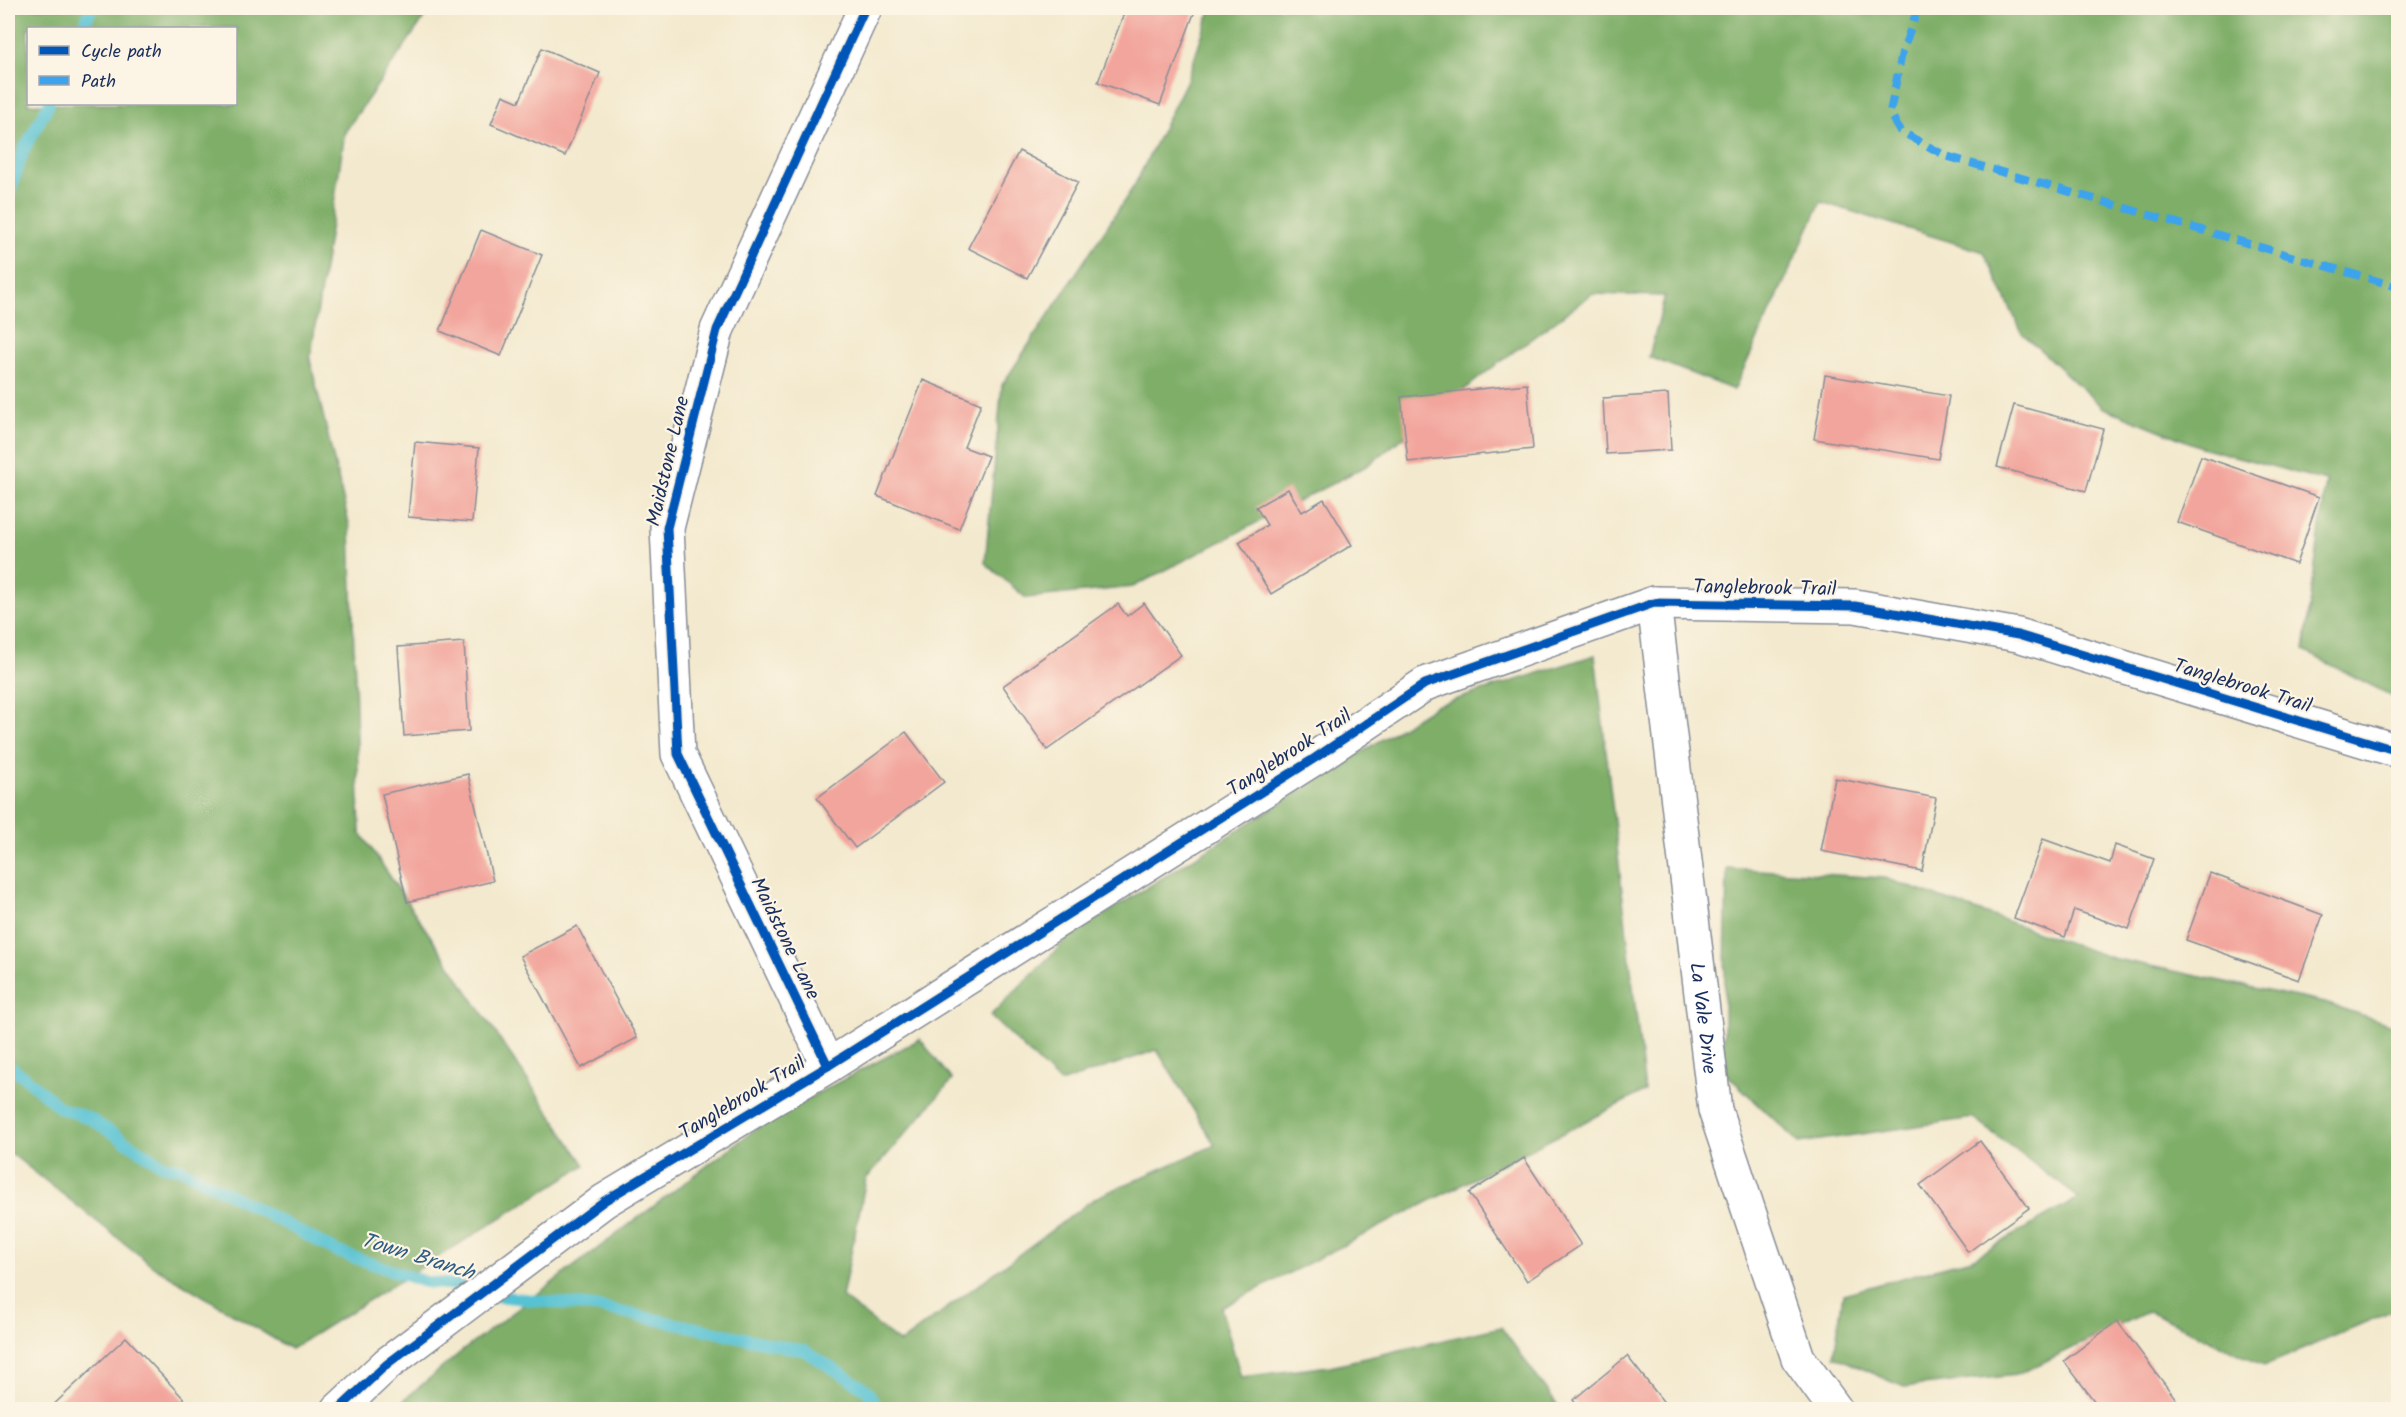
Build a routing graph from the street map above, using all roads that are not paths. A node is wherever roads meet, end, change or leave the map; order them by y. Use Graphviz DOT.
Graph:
graph roads {
  1 [pos="865,8"];
  2 [pos="1654,603"];
  3 [pos="2398,751"];
  4 [pos="828,1066"];
  5 [pos="338,1410"];
  6 [pos="1836,1410"];
  1 -- 4 [label="street, Maidstone Lane"];
  2 -- 3 [label="street, Tanglebrook Trail"];
  2 -- 4 [label="street, Tanglebrook Trail"];
  2 -- 6 [label="street, La Vale Drive"];
  4 -- 5 [label="street, Tanglebrook Trail"];
}
